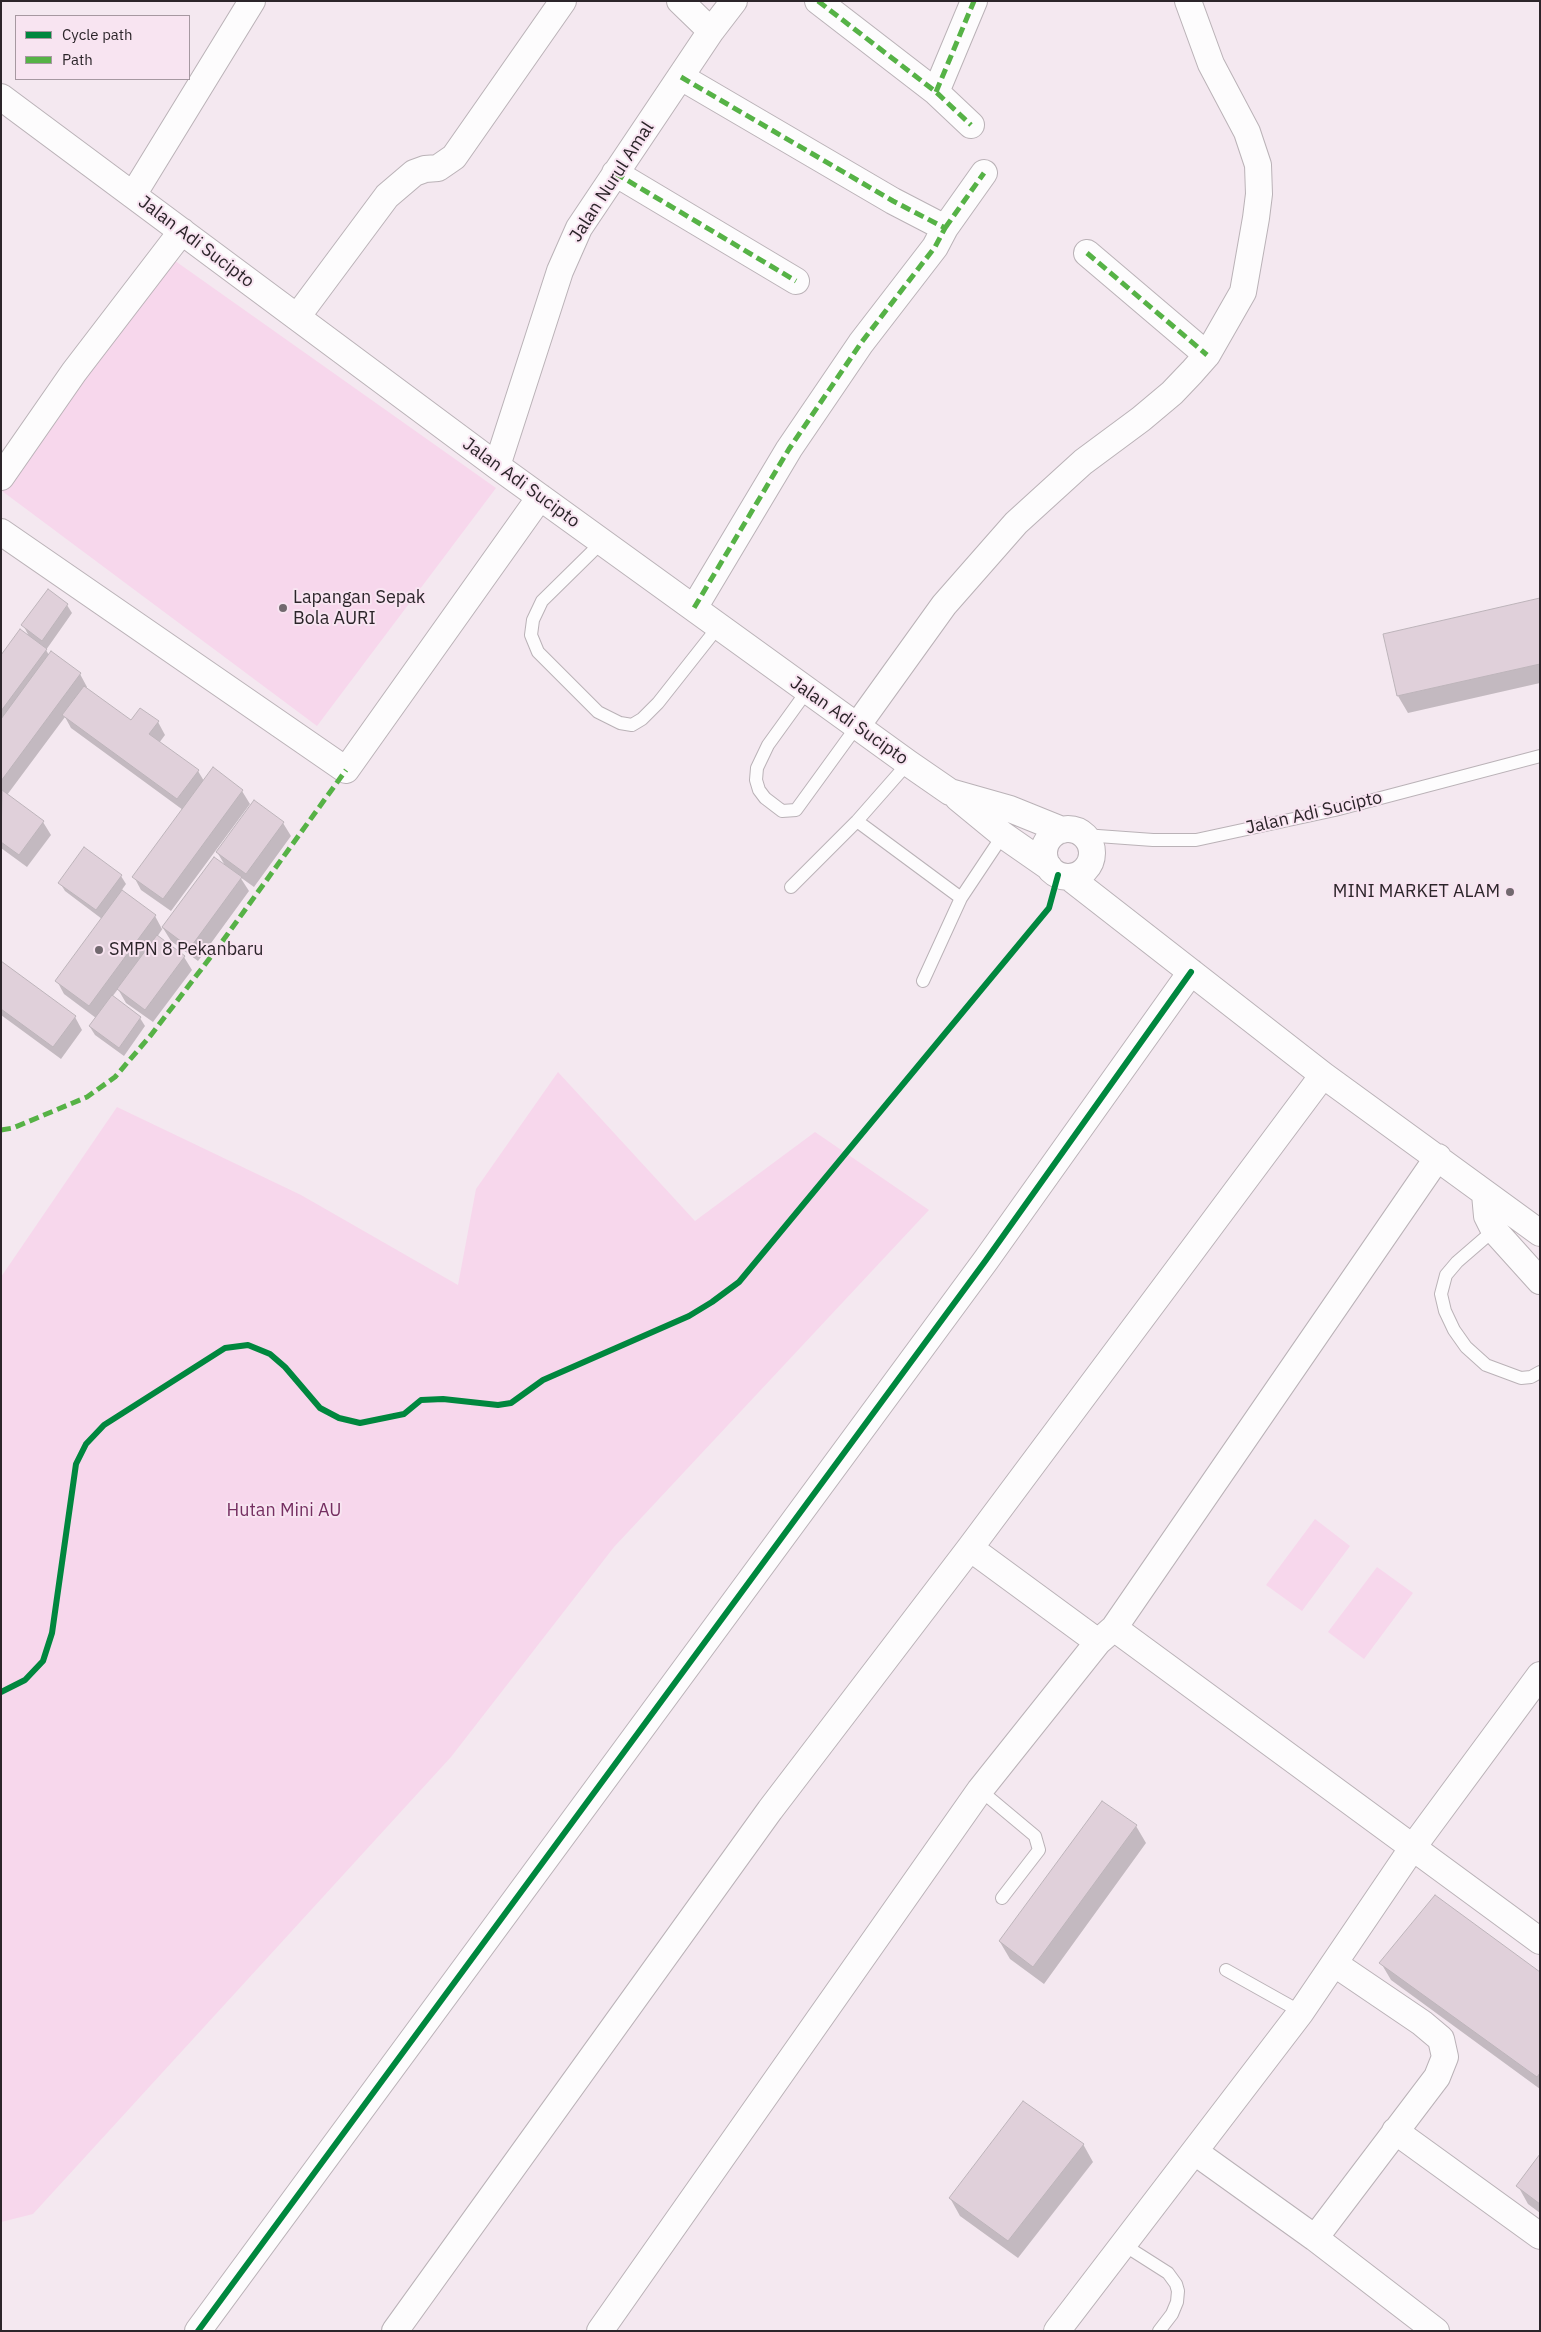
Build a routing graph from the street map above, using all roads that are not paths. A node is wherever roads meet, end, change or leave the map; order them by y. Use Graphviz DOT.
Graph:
graph roads {
  1 [pos="252,1"];
  2 [pos="564,1"];
  3 [pos="680,1"];
  4 [pos="734,1"];
  5 [pos="818,1"];
  6 [pos="974,1"];
  7 [pos="1188,1"];
  8 [pos="711,31"];
  9 [pos="681,77"];
  10 [pos="936,92"];
  11 [pos="1,97"];
  12 [pos="971,125"];
  13 [pos="615,173"];
  14 [pos="984,173"];
  15 [pos="133,195"];
  16 [pos="946,228"];
  17 [pos="182,231"];
  18 [pos="1087,253"];
  19 [pos="796,281"];
  20 [pos="296,317"];
  21 [pos="1207,355"];
  22 [pos="497,466"];
  23 [pos="1,477"];
  24 [pos="540,497"];
  25 [pos="1,532"];
  26 [pos="602,542"];
  27 [pos="694,608"];
  28 [pos="718,627"];
  29 [pos="807,691"];
  30 [pos="857,726"];
  31 [pos="1540,756"];
  32 [pos="908,763"];
  33 [pos="950,792"];
  34 [pos="857,821"];
  35 [pos="1073,833"];
  36 [pos="1003,835"];
  37 [pos="1059,872"];
  38 [pos="791,887"];
  39 [pos="961,898"];
  40 [pos="1192,972"];
  41 [pos="923,981"];
  42 [pos="1323,1075"];
  43 [pos="1438,1157"];
  44 [pos="1485,1194"];
  45 [pos="1494,1230"];
  46 [pos="1540,1233"];
  47 [pos="1540,1281"];
  48 [pos="1540,1372"];
  49 [pos="970,1548"];
  50 [pos="1106,1635"];
  51 [pos="1540,1675"];
  52 [pos="980,1790"];
  53 [pos="1414,1847"];
  54 [pos="1002,1898"];
  55 [pos="1540,1941"];
  56 [pos="1335,1964"];
  57 [pos="1226,1970"];
  58 [pos="1301,2012"];
  59 [pos="1395,2131"];
  60 [pos="1195,2152"];
  61 [pos="1540,2236"];
  62 [pos="1315,2238"];
  63 [pos="1124,2245"];
  64 [pos="198,2331"];
  65 [pos="394,2331"];
  66 [pos="600,2331"];
  67 [pos="1058,2331"];
  68 [pos="1159,2331"];
  69 [pos="1436,2331"];
  1 -- 15 [label="street"];
  2 -- 20 [label="street"];
  3 -- 8 [label="street"];
  4 -- 8 [label="street, Jalan Nurul Amal"];
  5 -- 10 [label="street"];
  6 -- 10 [label="street"];
  7 -- 21 [label="street"];
  8 -- 9 [label="street, Jalan Nurul Amal"];
  9 -- 13 [label="street, Jalan Nurul Amal"];
  9 -- 16 [label="street"];
  10 -- 12 [label="street"];
  11 -- 15 [label="street, Jalan Adi Sucipto"];
  13 -- 19 [label="street"];
  13 -- 22 [label="street, Jalan Nurul Amal"];
  14 -- 16 [label="street"];
  15 -- 17 [label="street, Jalan Adi Sucipto"];
  16 -- 27 [label="street"];
  17 -- 20 [label="street, Jalan Adi Sucipto"];
  17 -- 23 [label="street"];
  18 -- 21 [label="street"];
  20 -- 22 [label="street, Jalan Adi Sucipto"];
  21 -- 30 [label="street"];
  22 -- 24 [label="street, Jalan Adi Sucipto"];
  24 -- 25 [label="street"];
  24 -- 26 [label="street, Jalan Adi Sucipto"];
  26 -- 27 [label="street, Jalan Adi Sucipto"];
  26 -- 28 [label="lane"];
  27 -- 28 [label="street, Jalan Adi Sucipto"];
  28 -- 29 [label="street, Jalan Adi Sucipto"];
  29 -- 30 [label="street, Jalan Adi Sucipto"];
  29 -- 30 [label="lane"];
  30 -- 32 [label="street, Jalan Adi Sucipto"];
  31 -- 35 [label="lane, Jalan Adi Sucipto"];
  32 -- 33 [label="street, Jalan Adi Sucipto"];
  32 -- 34 [label="lane"];
  33 -- 35 [label="street, Jalan Adi Sucipto"];
  33 -- 36 [label="street"];
  34 -- 38 [label="lane"];
  34 -- 39 [label="lane"];
  35 -- 37 [label="street"];
  35 -- 37 [label="street"];
  36 -- 37 [label="street"];
  36 -- 39 [label="lane"];
  37 -- 40 [label="street"];
  39 -- 41 [label="lane"];
  40 -- 42 [label="street"];
  40 -- 64 [label="street"];
  42 -- 43 [label="street"];
  42 -- 49 [label="street"];
  43 -- 44 [label="street"];
  43 -- 50 [label="street"];
  44 -- 45 [label="street"];
  44 -- 46 [label="street"];
  45 -- 47 [label="street"];
  45 -- 48 [label="lane"];
  49 -- 50 [label="street"];
  49 -- 65 [label="street"];
  50 -- 52 [label="street"];
  50 -- 53 [label="street"];
  51 -- 53 [label="street"];
  52 -- 54 [label="lane"];
  52 -- 66 [label="street"];
  53 -- 55 [label="street"];
  53 -- 56 [label="street"];
  56 -- 58 [label="street"];
  56 -- 59 [label="street"];
  57 -- 58 [label="lane"];
  58 -- 60 [label="street"];
  59 -- 61 [label="street"];
  59 -- 62 [label="street"];
  60 -- 62 [label="street"];
  60 -- 63 [label="street"];
  62 -- 69 [label="street"];
  63 -- 67 [label="street"];
  63 -- 68 [label="lane"];
}
